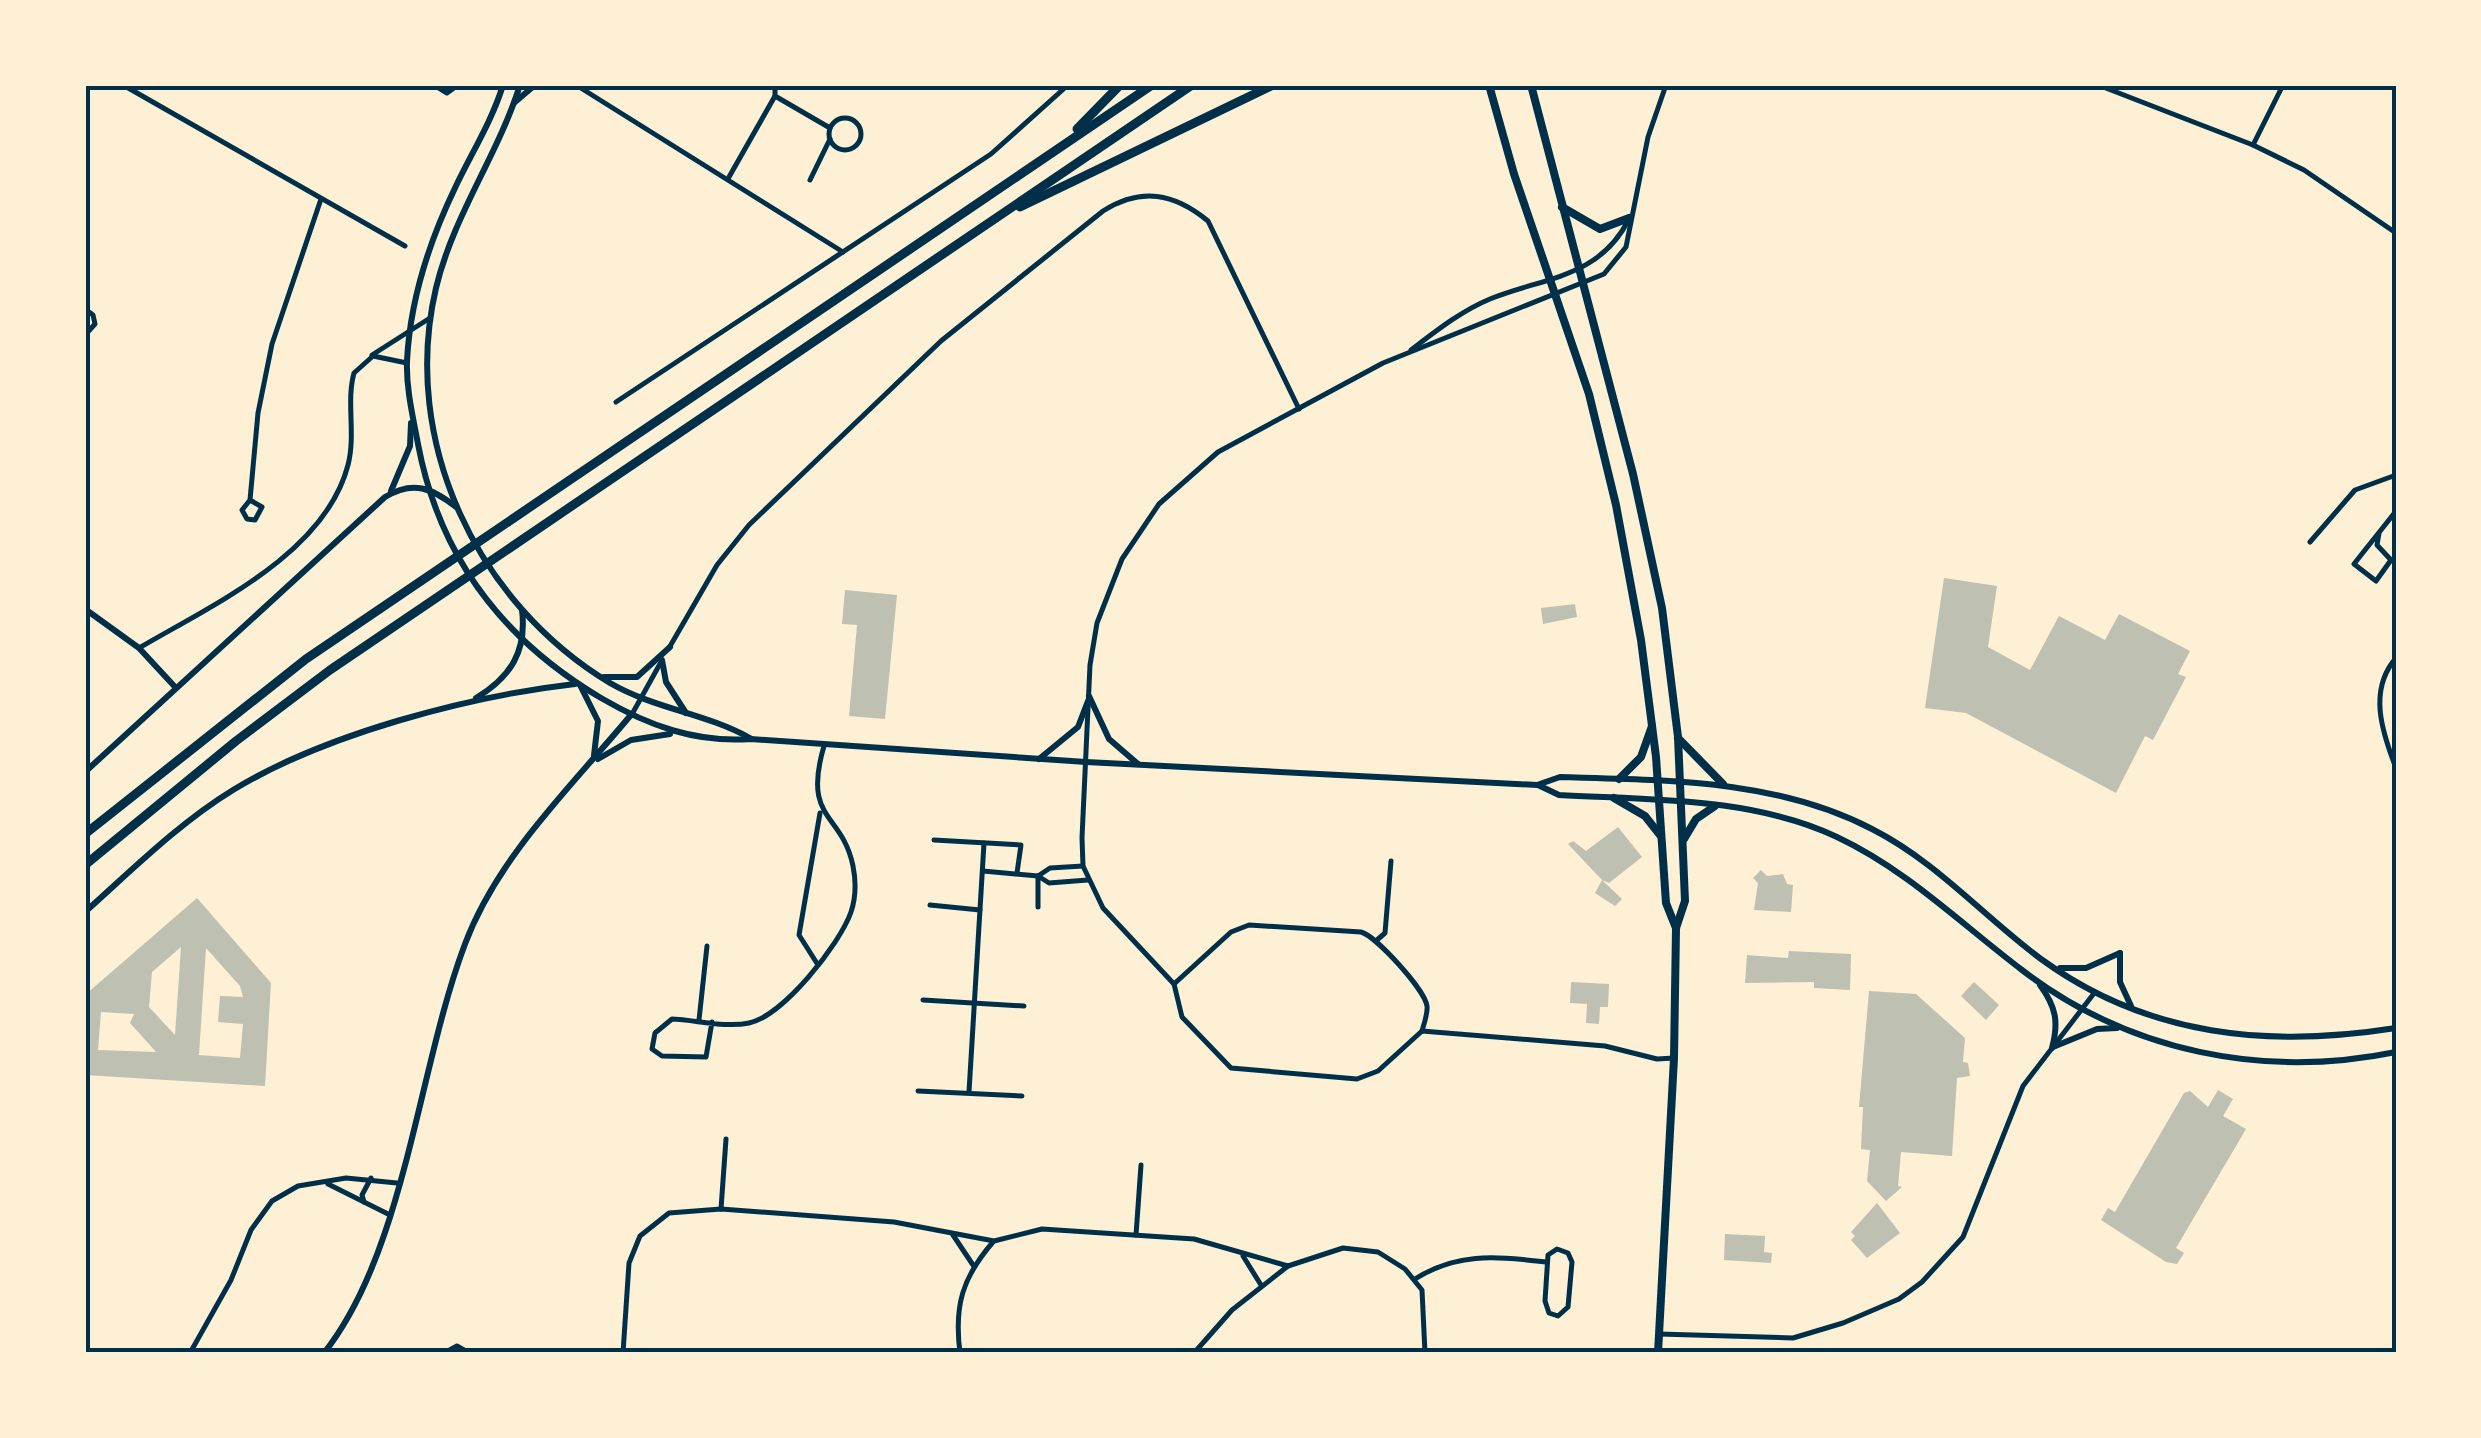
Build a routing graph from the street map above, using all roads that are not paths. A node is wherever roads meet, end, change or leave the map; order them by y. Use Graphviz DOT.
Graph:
graph roads {
  1 [pos="123,85"];
  2 [pos="434,85"];
  3 [pos="458,85"];
  4 [pos="503,85"];
  5 [pos="520,85"];
  6 [pos="536,85"];
  7 [pos="576,85"];
  8 [pos="776,85"];
  9 [pos="1068,85"];
  10 [pos="1120,85"];
  11 [pos="1152,85"];
  12 [pos="1192,85"];
  13 [pos="1273,85"];
  14 [pos="1489,85"];
  15 [pos="1532,85"];
  16 [pos="1666,85"];
  17 [pos="2098,85"];
  18 [pos="2283,85"];
  19 [pos="775,96"];
  20 [pos="514,102"];
  21 [pos="830,128"];
  22 [pos="830,138"];
  23 [pos="1062,144"];
  24 [pos="2253,144"];
  25 [pos="729,177"];
  26 [pos="810,180"];
  27 [pos="321,199"];
  28 [pos="1562,207"];
  29 [pos="999,216"];
  30 [pos="1629,218"];
  31 [pos="2396,233"];
  32 [pos="405,246"];
  33 [pos="843,252"];
  34 [pos="1578,270"];
  35 [pos="1550,278"];
  36 [pos="1582,286"];
  37 [pos="1556,296"];
  38 [pos="85,309"];
  39 [pos="430,318"];
  40 [pos="412,332"];
  41 [pos="85,334"];
  42 [pos="1407,352"];
  43 [pos="366,360"];
  44 [pos="407,362"];
  45 [pos="616,402"];
  46 [pos="1299,410"];
  47 [pos="412,412"];
  48 [pos="85,457"];
  49 [pos="85,466"];
  50 [pos="2396,475"];
  51 [pos="426,487"];
  52 [pos="385,497"];
  53 [pos="250,500"];
  54 [pos="454,503"];
  55 [pos="2396,511"];
  56 [pos="2379,532"];
  57 [pos="2310,542"];
  58 [pos="85,609"];
  59 [pos="522,609"];
  60 [pos="523,642"];
  61 [pos="670,646"];
  62 [pos="138,648"];
  63 [pos="2396,658"];
  64 [pos="662,660"];
  65 [pos="600,676"];
  66 [pos="578,685"];
  67 [pos="176,688"];
  68 [pos="640,698"];
  69 [pos="1088,698"];
  70 [pos="471,701"];
  71 [pos="687,714"];
  72 [pos="630,716"];
  73 [pos="1653,722"];
  74 [pos="680,734"];
  75 [pos="1678,737"];
  76 [pos="751,738"];
  77 [pos="824,746"];
  78 [pos="1038,760"];
  79 [pos="592,762"];
  80 [pos="1086,762"];
  81 [pos="1139,765"];
  82 [pos="2396,768"];
  83 [pos="85,772"];
  84 [pos="1619,779"];
  85 [pos="1658,780"];
  86 [pos="1679,781"];
  87 [pos="1724,784"];
  88 [pos="1536,785"];
  89 [pos="1614,798"];
  90 [pos="1660,802"];
  91 [pos="1680,802"];
  92 [pos="1714,806"];
  93 [pos="820,810"];
  94 [pos="85,834"];
  95 [pos="1662,838"];
  96 [pos="934,840"];
  97 [pos="1682,843"];
  98 [pos="984,844"];
  99 [pos="1391,861"];
  100 [pos="85,865"];
  101 [pos="1083,866"];
  102 [pos="982,871"];
  103 [pos="1017,872"];
  104 [pos="1038,876"];
  105 [pos="1088,880"];
  106 [pos="930,905"];
  107 [pos="1038,907"];
  108 [pos="980,910"];
  109 [pos="85,912"];
  110 [pos="1676,928"];
  111 [pos="1377,940"];
  112 [pos="707,946"];
  113 [pos="818,965"];
  114 [pos="2051,965"];
  115 [pos="2036,980"];
  116 [pos="1174,984"];
  117 [pos="2095,992"];
  118 [pos="923,1000"];
  119 [pos="974,1004"];
  120 [pos="1024,1006"];
  121 [pos="2132,1007"];
  122 [pos="2081,1011"];
  123 [pos="699,1020"];
  124 [pos="712,1022"];
  125 [pos="2121,1028"];
  126 [pos="2396,1028"];
  127 [pos="1422,1030"];
  128 [pos="2052,1048"];
  129 [pos="2396,1052"];
  130 [pos="1674,1058"];
  131 [pos="918,1090"];
  132 [pos="970,1092"];
  133 [pos="1022,1096"];
  134 [pos="726,1139"];
  135 [pos="1141,1165"];
  136 [pos="370,1178"];
  137 [pos="397,1183"];
  138 [pos="328,1184"];
  139 [pos="364,1202"];
  140 [pos="721,1210"];
  141 [pos="388,1214"];
  142 [pos="1136,1234"];
  143 [pos="952,1235"];
  144 [pos="994,1241"];
  145 [pos="1242,1254"];
  146 [pos="1548,1262"];
  147 [pos="973,1264"];
  148 [pos="1288,1266"];
  149 [pos="1416,1278"];
  150 [pos="1261,1286"];
  151 [pos="1659,1334"];
  152 [pos="190,1353"];
  153 [pos="324,1353"];
  154 [pos="444,1353"];
  155 [pos="469,1353"];
  156 [pos="623,1353"];
  157 [pos="960,1353"];
  158 [pos="1194,1353"];
  159 [pos="1424,1353"];
  160 [pos="1658,1353"];
  1 -- 27 [label="street"];
  2 -- 3 [label="street"];
  4 -- 40 [label="street"];
  5 -- 20 [label="street"];
  6 -- 20 [label="street"];
  7 -- 25 [label="street"];
  8 -- 19 [label="street"];
  9 -- 33 [label="street"];
  10 -- 23 [label="highway"];
  11 -- 23 [label="highway"];
  12 -- 29 [label="highway"];
  13 -- 29 [label="highway"];
  14 -- 35 [label="main road"];
  15 -- 28 [label="main road"];
  16 -- 30 [label="street"];
  17 -- 24 [label="street"];
  18 -- 24 [label="street"];
  19 -- 21 [label="street"];
  19 -- 25 [label="street"];
  20 -- 39 [label="street"];
  21 -- 22 [label="street"];
  21 -- 22 [label="street"];
  22 -- 26 [label="street"];
  23 -- 94 [label="highway"];
  24 -- 31 [label="street"];
  25 -- 33 [label="street"];
  27 -- 32 [label="street"];
  27 -- 53 [label="street"];
  28 -- 30 [label="main road"];
  28 -- 34 [label="main road"];
  29 -- 100 [label="highway"];
  30 -- 34 [label="street"];
  30 -- 36 [label="street"];
  33 -- 45 [label="street"];
  34 -- 35 [label="street"];
  34 -- 36 [label="main road"];
  35 -- 37 [label="main road"];
  35 -- 42 [label="street"];
  36 -- 37 [label="street"];
  36 -- 75 [label="main road"];
  37 -- 42 [label="street"];
  37 -- 73 [label="main road"];
  38 -- 41 [label="street"];
  39 -- 40 [label="street"];
  39 -- 54 [label="street"];
  40 -- 43 [label="street"];
  40 -- 44 [label="street"];
  42 -- 46 [label="street"];
  43 -- 44 [label="street"];
  43 -- 62 [label="street"];
  44 -- 47 [label="street"];
  46 -- 61 [label="street"];
  46 -- 69 [label="street"];
  47 -- 51 [label="street"];
  47 -- 52 [label="street"];
  48 -- 49 [label="street"];
  50 -- 57 [label="street"];
  51 -- 52 [label="street"];
  51 -- 54 [label="street"];
  51 -- 60 [label="street"];
  52 -- 67 [label="street"];
  53 -- 53 [label="street"];
  54 -- 59 [label="street"];
  55 -- 56 [label="street"];
  56 -- 56 [label="street"];
  58 -- 62 [label="street"];
  59 -- 60 [label="street"];
  59 -- 65 [label="street"];
  60 -- 66 [label="street"];
  60 -- 70 [label="street"];
  61 -- 64 [label="street"];
  61 -- 65 [label="street"];
  62 -- 67 [label="street"];
  63 -- 82 [label="street"];
  64 -- 68 [label="street"];
  64 -- 71 [label="street"];
  65 -- 68 [label="street"];
  66 -- 70 [label="street"];
  66 -- 72 [label="street"];
  66 -- 79 [label="street"];
  67 -- 83 [label="street"];
  68 -- 71 [label="street"];
  68 -- 72 [label="street"];
  69 -- 78 [label="street"];
  69 -- 80 [label="street"];
  69 -- 81 [label="street"];
  70 -- 109 [label="street"];
  71 -- 76 [label="street"];
  72 -- 74 [label="street"];
  72 -- 79 [label="street"];
  73 -- 84 [label="main road"];
  73 -- 85 [label="main road"];
  74 -- 76 [label="street"];
  74 -- 79 [label="street"];
  75 -- 86 [label="main road"];
  75 -- 87 [label="main road"];
  76 -- 77 [label="street"];
  77 -- 78 [label="street"];
  77 -- 93 [label="street"];
  78 -- 80 [label="street"];
  79 -- 137 [label="street"];
  80 -- 81 [label="street"];
  80 -- 101 [label="street"];
  81 -- 88 [label="street"];
  84 -- 85 [label="street"];
  84 -- 88 [label="street"];
  85 -- 86 [label="street"];
  85 -- 90 [label="main road"];
  86 -- 87 [label="street"];
  86 -- 91 [label="main road"];
  87 -- 114 [label="street"];
  88 -- 89 [label="street"];
  89 -- 90 [label="street"];
  89 -- 95 [label="main road"];
  90 -- 91 [label="street"];
  90 -- 95 [label="main road"];
  91 -- 92 [label="street"];
  91 -- 97 [label="main road"];
  92 -- 97 [label="main road"];
  92 -- 115 [label="street"];
  93 -- 113 [label="street"];
  93 -- 113 [label="street"];
  95 -- 110 [label="main road"];
  96 -- 98 [label="street"];
  97 -- 110 [label="main road"];
  98 -- 102 [label="street"];
  98 -- 103 [label="street"];
  99 -- 111 [label="street"];
  101 -- 104 [label="street"];
  101 -- 105 [label="street"];
  102 -- 103 [label="street"];
  102 -- 108 [label="street"];
  103 -- 104 [label="street"];
  104 -- 105 [label="street"];
  104 -- 107 [label="street"];
  105 -- 116 [label="street"];
  106 -- 108 [label="street"];
  108 -- 119 [label="street"];
  110 -- 130 [label="main road"];
  111 -- 116 [label="street"];
  111 -- 127 [label="street"];
  112 -- 123 [label="street"];
  113 -- 124 [label="street"];
  114 -- 117 [label="street"];
  114 -- 121 [label="street"];
  115 -- 122 [label="street"];
  115 -- 128 [label="street"];
  116 -- 127 [label="street"];
  117 -- 121 [label="street"];
  117 -- 122 [label="street"];
  118 -- 119 [label="street"];
  119 -- 120 [label="street"];
  119 -- 132 [label="street"];
  121 -- 126 [label="street"];
  122 -- 125 [label="street"];
  122 -- 128 [label="street"];
  123 -- 124 [label="street"];
  123 -- 124 [label="street"];
  125 -- 128 [label="street"];
  125 -- 129 [label="street"];
  127 -- 130 [label="street"];
  128 -- 151 [label="street"];
  130 -- 151 [label="main road"];
  131 -- 132 [label="street"];
  132 -- 133 [label="street"];
  134 -- 140 [label="street"];
  135 -- 142 [label="street"];
  136 -- 137 [label="street"];
  136 -- 138 [label="street"];
  136 -- 139 [label="street"];
  137 -- 141 [label="street"];
  138 -- 139 [label="street"];
  138 -- 152 [label="street"];
  139 -- 141 [label="street"];
  140 -- 143 [label="street"];
  140 -- 156 [label="street"];
  141 -- 153 [label="street"];
  142 -- 144 [label="street"];
  142 -- 145 [label="street"];
  143 -- 144 [label="street"];
  143 -- 147 [label="street"];
  144 -- 147 [label="street"];
  145 -- 148 [label="street"];
  145 -- 150 [label="street"];
  146 -- 146 [label="street"];
  146 -- 149 [label="street"];
  147 -- 157 [label="street"];
  148 -- 149 [label="street"];
  148 -- 150 [label="street"];
  149 -- 159 [label="street"];
  150 -- 158 [label="street"];
  151 -- 160 [label="main road"];
  154 -- 155 [label="street"];
}
